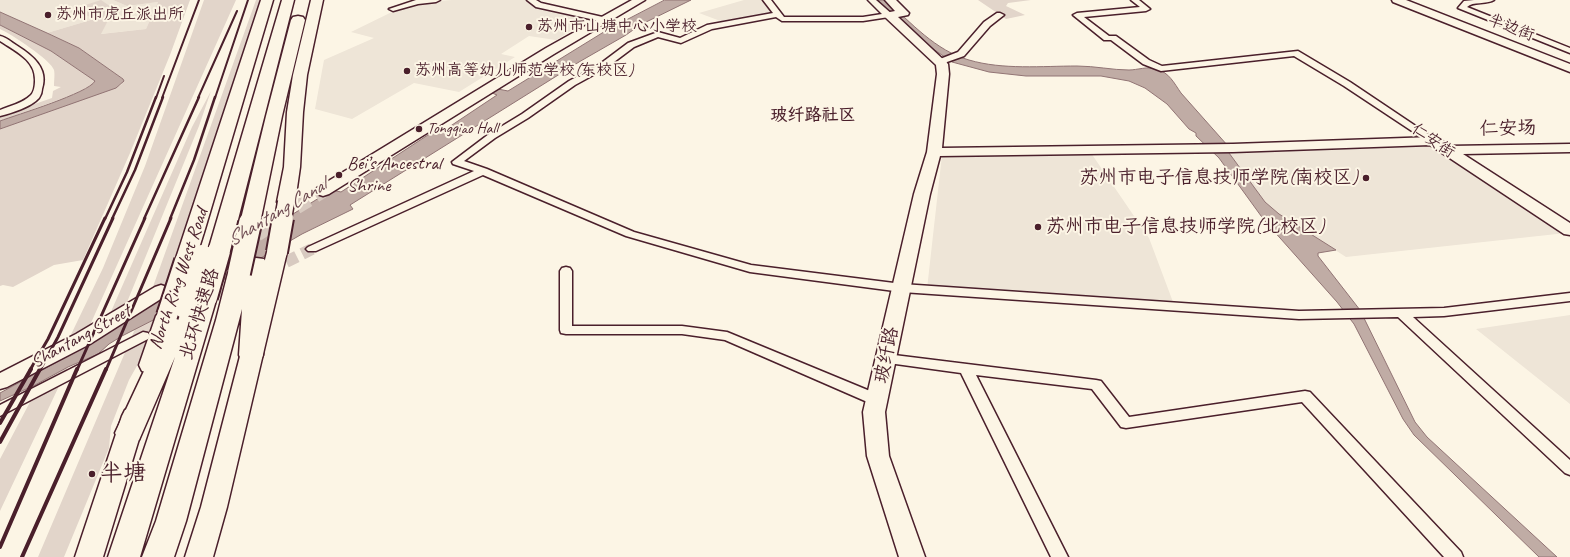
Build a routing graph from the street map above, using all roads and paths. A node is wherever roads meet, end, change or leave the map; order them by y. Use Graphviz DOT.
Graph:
graph roads {
  1 [pos="267,0"];
  2 [pos="279,0"];
  3 [pos="288,0"];
  4 [pos="303,0"];
  5 [pos="317,0"];
  6 [pos="436,0"];
  7 [pos="531,0"];
  8 [pos="640,0"];
  9 [pos="767,0"];
  10 [pos="872,0"];
  11 [pos="890,0"];
  12 [pos="1135,0"];
  13 [pos="1397,0"];
  14 [pos="1490,0"];
  15 [pos="393,9"];
  16 [pos="892,14"];
  17 [pos="1000,15"];
  18 [pos="782,16"];
  19 [pos="604,20"];
  20 [pos="0,38"];
  21 [pos="1570,51"];
  22 [pos="942,63"];
  23 [pos="1570,68"];
  24 [pos="0,113"];
  25 [pos="1434,141"];
  26 [pos="1570,148"];
  27 [pos="1447,150"];
  28 [pos="934,152"];
  29 [pos="483,171"];
  30 [pos="323,191"];
  31 [pos="203,208"];
  32 [pos="1570,230"];
  33 [pos="312,249"];
  34 [pos="202,256"];
  35 [pos="248,268"];
  36 [pos="566,271"];
  37 [pos="902,288"];
  38 [pos="162,291"];
  39 [pos="1570,297"];
  40 [pos="189,312"];
  41 [pos="1402,314"];
  42 [pos="143,336"];
  43 [pos="251,355"];
  44 [pos="886,359"];
  45 [pos="966,369"];
  46 [pos="0,382"];
  47 [pos="877,400"];
  48 [pos="0,411"];
  49 [pos="129,433"];
  50 [pos="1570,469"];
  51 [pos="89,557"];
  52 [pos="124,557"];
  53 [pos="158,557"];
  54 [pos="199,557"];
  55 [pos="912,557"];
  56 [pos="1060,557"];
  57 [pos="1455,557"];
  1 -- 31 [label="main road, North Ring West Road"];
  2 -- 31 [label="main road"];
  3 -- 34 [label="highway"];
  4 -- 35 [label="highway, 北环快速路, bridge"];
  5 -- 43 [label="main road, bridge"];
  6 -- 15 [label="street"];
  7 -- 19 [label="street"];
  8 -- 19 [label="street"];
  9 -- 18 [label="street"];
  10 -- 16 [label="street"];
  11 -- 16 [label="street"];
  12 -- 25 [label="street, 仁安街"];
  13 -- 23 [label="street, 半边街"];
  14 -- 21 [label="street"];
  16 -- 18 [label="street"];
  16 -- 22 [label="street"];
  17 -- 22 [label="street"];
  18 -- 29 [label="street"];
  19 -- 30 [label="street"];
  20 -- 24 [label="street"];
  22 -- 28 [label="street, 玻纤路"];
  25 -- 27 [label="street, 仁安街"];
  25 -- 28 [label="street"];
  26 -- 27 [label="street, 仁安场"];
  27 -- 32 [label="street, 仁安街"];
  28 -- 37 [label="street, 玻纤路"];
  29 -- 33 [label="street"];
  29 -- 37 [label="street"];
  31 -- 34 [label="main road, North Ring West Road"];
  34 -- 40 [label="highway, bridge"];
  35 -- 43 [label="highway"];
  35 -- 53 [label="highway, 北环快速路"];
  36 -- 47 [label="street"];
  37 -- 41 [label="street"];
  37 -- 44 [label="street, 玻纤路"];
  38 -- 46 [label="street, Shantang Street"];
  39 -- 41 [label="street"];
  40 -- 49 [label="highway"];
  40 -- 52 [label="highway, 北环快速路"];
  41 -- 50 [label="street"];
  42 -- 48 [label="street"];
  43 -- 54 [label="main road"];
  44 -- 45 [label="street"];
  44 -- 47 [label="street, 玻纤路"];
  45 -- 56 [label="street"];
  45 -- 57 [label="street"];
  47 -- 55 [label="street, 玻纤路"];
  49 -- 51 [label="main road"];
}
